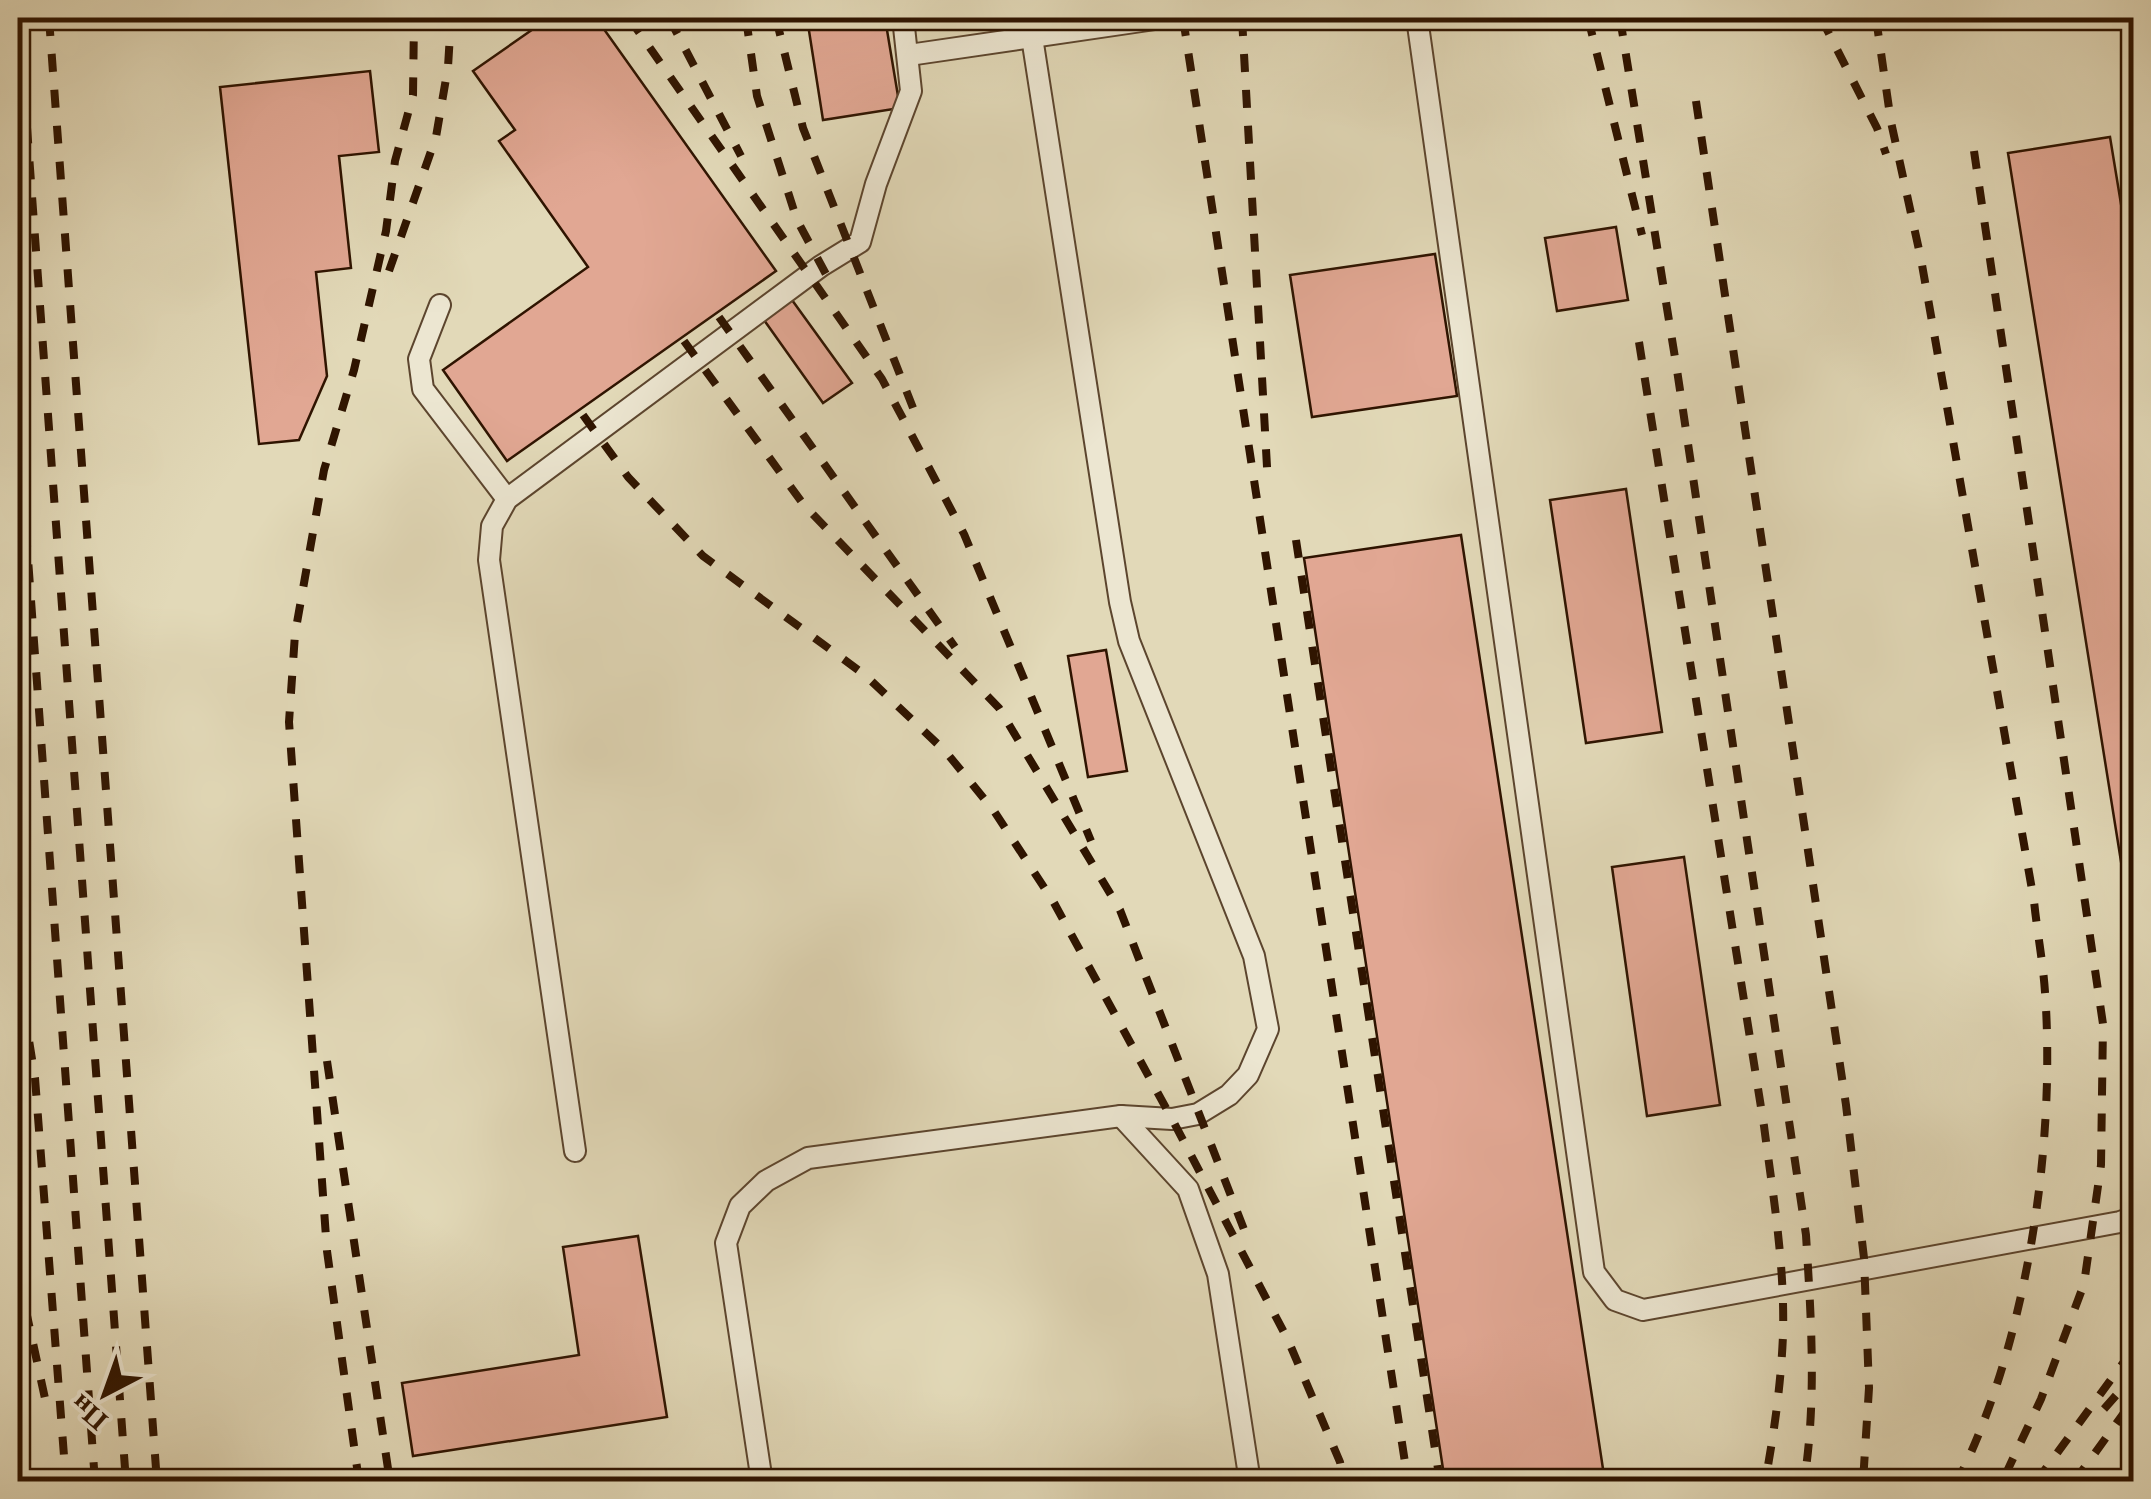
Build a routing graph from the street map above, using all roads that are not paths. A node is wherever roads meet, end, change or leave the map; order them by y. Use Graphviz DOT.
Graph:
graph roads {
  1 [pos="903,18"];
  2 [pos="1162,18"];
  3 [pos="1416,18"];
  4 [pos="1031,28"];
  5 [pos="909,56"];
  6 [pos="440,305"];
  7 [pos="507,499"];
  8 [pos="1121,1116"];
  9 [pos="575,1151"];
  10 [pos="2134,1217"];
  11 [pos="762,1482"];
  12 [pos="1250,1482"];
  1 -- 5 [label="lane"];
  2 -- 4 [label="lane"];
  3 -- 10 [label="lane"];
  4 -- 5 [label="lane"];
  4 -- 8 [label="lane"];
  5 -- 7 [label="lane"];
  6 -- 7 [label="lane"];
  7 -- 9 [label="lane"];
  8 -- 11 [label="lane"];
  8 -- 12 [label="lane"];
}
